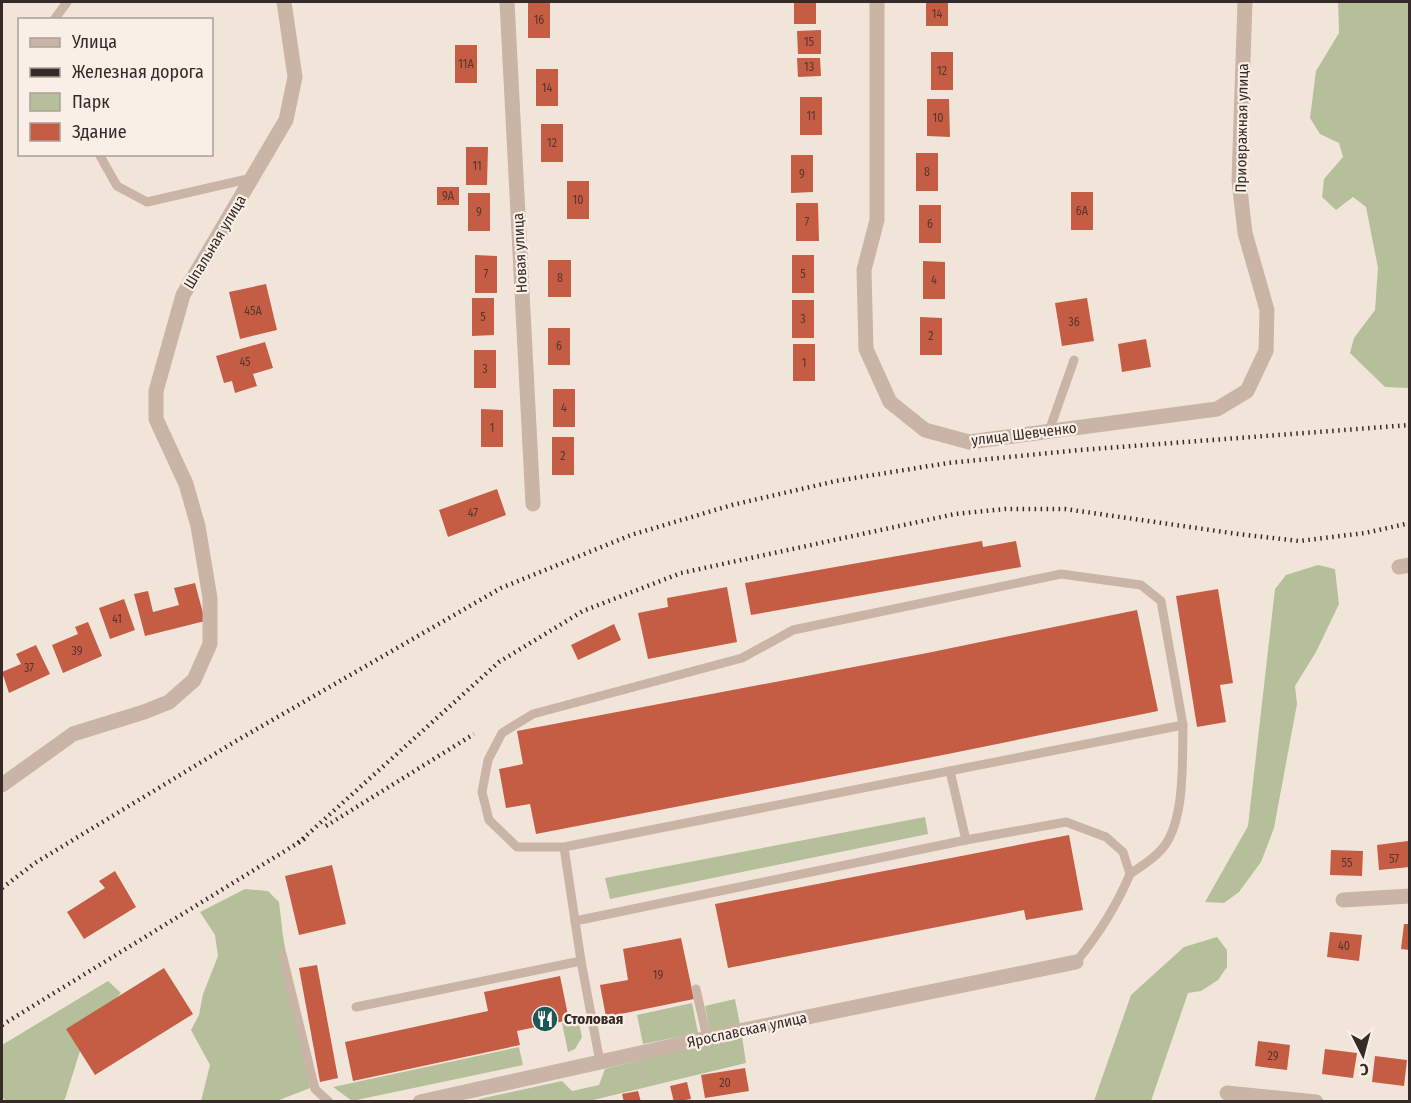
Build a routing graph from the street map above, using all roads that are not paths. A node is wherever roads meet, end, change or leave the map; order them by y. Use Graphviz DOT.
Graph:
graph roads {
  1 [pos="67,2"];
  2 [pos="284,2"];
  3 [pos="507,2"];
  4 [pos="877,2"];
  5 [pos="1245,2"];
  6 [pos="55,18"];
  7 [pos="100,156"];
  8 [pos="252,178"];
  9 [pos="1074,360"];
  10 [pos="1247,391"];
  11 [pos="1049,432"];
  12 [pos="533,504"];
  13 [pos="1183,725"];
  14 [pos="950,771"];
  15 [pos="2,785"];
  16 [pos="966,840"];
  17 [pos="564,847"];
  18 [pos="1130,874"];
  19 [pos="1410,896"];
  20 [pos="1343,900"];
  21 [pos="575,921"];
  22 [pos="282,954"];
  23 [pos="581,962"];
  24 [pos="1076,962"];
  25 [pos="696,989"];
  26 [pos="356,1007"];
  27 [pos="706,1038"];
  28 [pos="600,1062"];
  29 [pos="1227,1093"];
  30 [pos="330,1101"];
  31 [pos="420,1101"];
  32 [pos="1316,1101"];
  1 -- 6 [label="lane"];
  2 -- 8 [label="street, Шпальная улица"];
  3 -- 12 [label="street, Новая улица"];
  4 -- 11 [label="street, улица Шевченко"];
  5 -- 10 [label="street, Приовражная улица"];
  7 -- 8 [label="lane"];
  8 -- 15 [label="street, Шпальная улица"];
  9 -- 11 [label="lane"];
  10 -- 11 [label="street, улица Шевченко"];
  13 -- 14 [label="lane"];
  13 -- 17 [label="lane"];
  13 -- 18 [label="lane"];
  14 -- 16 [label="lane"];
  14 -- 17 [label="lane"];
  16 -- 18 [label="lane"];
  16 -- 21 [label="lane"];
  17 -- 21 [label="lane"];
  18 -- 24 [label="lane"];
  19 -- 20 [label="street"];
  21 -- 23 [label="lane"];
  22 -- 30 [label="lane"];
  23 -- 26 [label="lane"];
  23 -- 28 [label="lane"];
  24 -- 27 [label="street, Ярославская улица"];
  25 -- 27 [label="lane"];
  27 -- 28 [label="street, Ярославская улица"];
  28 -- 31 [label="street, Ярославская улица"];
  29 -- 32 [label="street"];
}
